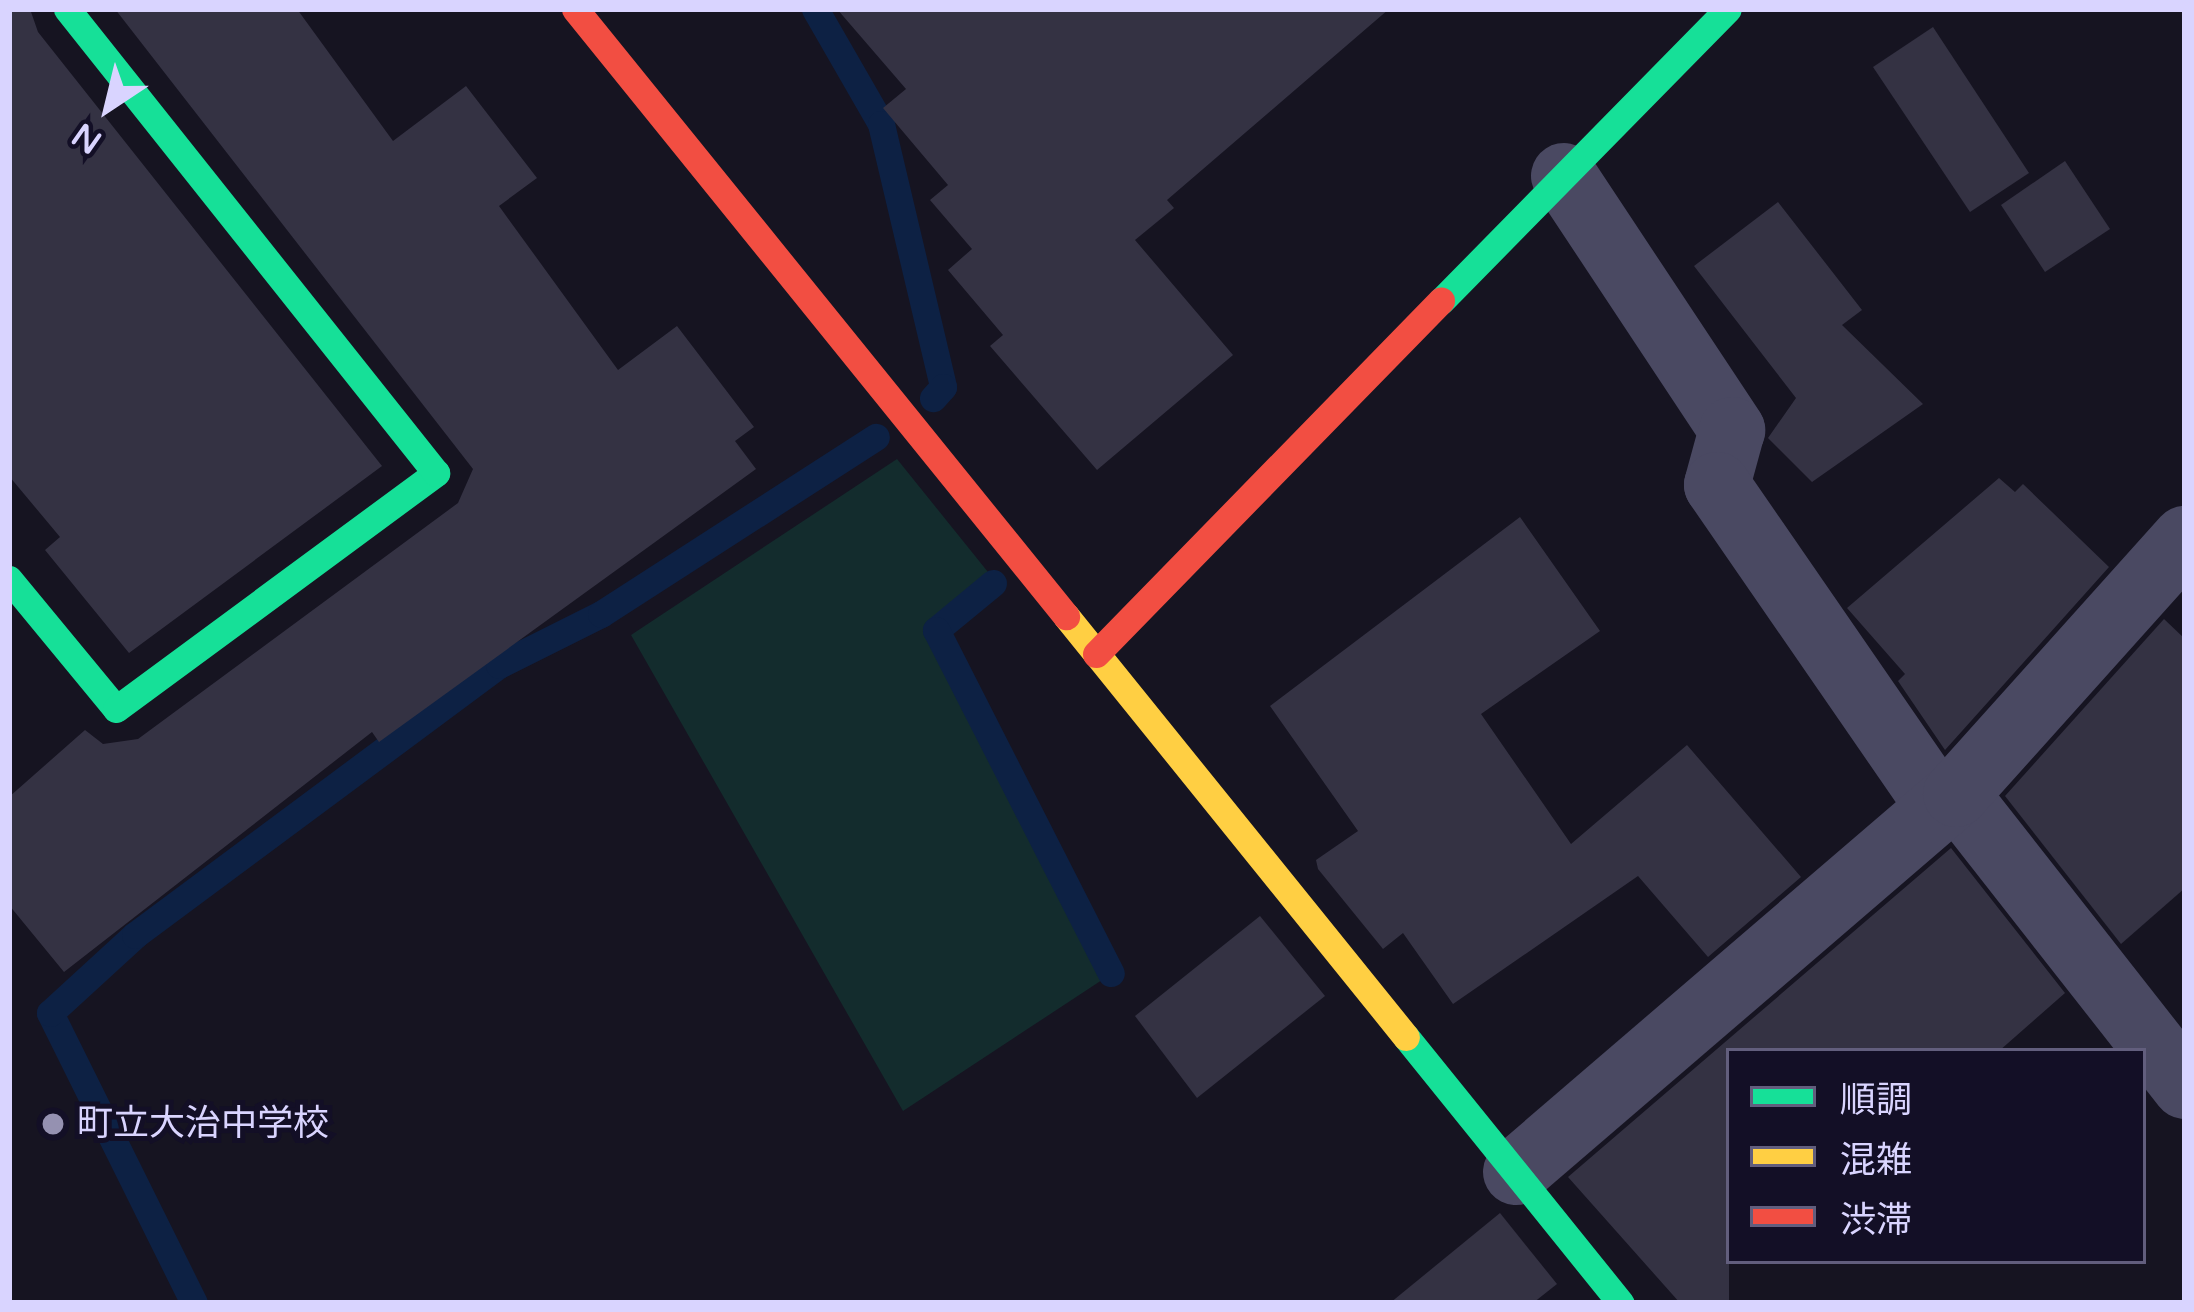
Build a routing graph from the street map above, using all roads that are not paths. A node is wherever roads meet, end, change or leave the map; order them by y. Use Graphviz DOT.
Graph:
graph roads {
  1 [pos="67,9"];
  2 [pos="574,9"];
  3 [pos="1728,9"];
  4 [pos="1564,176"];
  5 [pos="2185,539"];
  6 [pos="9,580"];
  7 [pos="1096,653"];
  8 [pos="1948,801"];
  9 [pos="2185,1086"];
  10 [pos="1516,1172"];
  11 [pos="1621,1303"];
  1 -- 6 [label="street"];
  2 -- 7 [label="street"];
  3 -- 4 [label="street"];
  4 -- 7 [label="street"];
  4 -- 8 [label="street"];
  5 -- 8 [label="street"];
  7 -- 10 [label="street"];
  8 -- 9 [label="street"];
  8 -- 10 [label="street"];
  10 -- 11 [label="street"];
}
